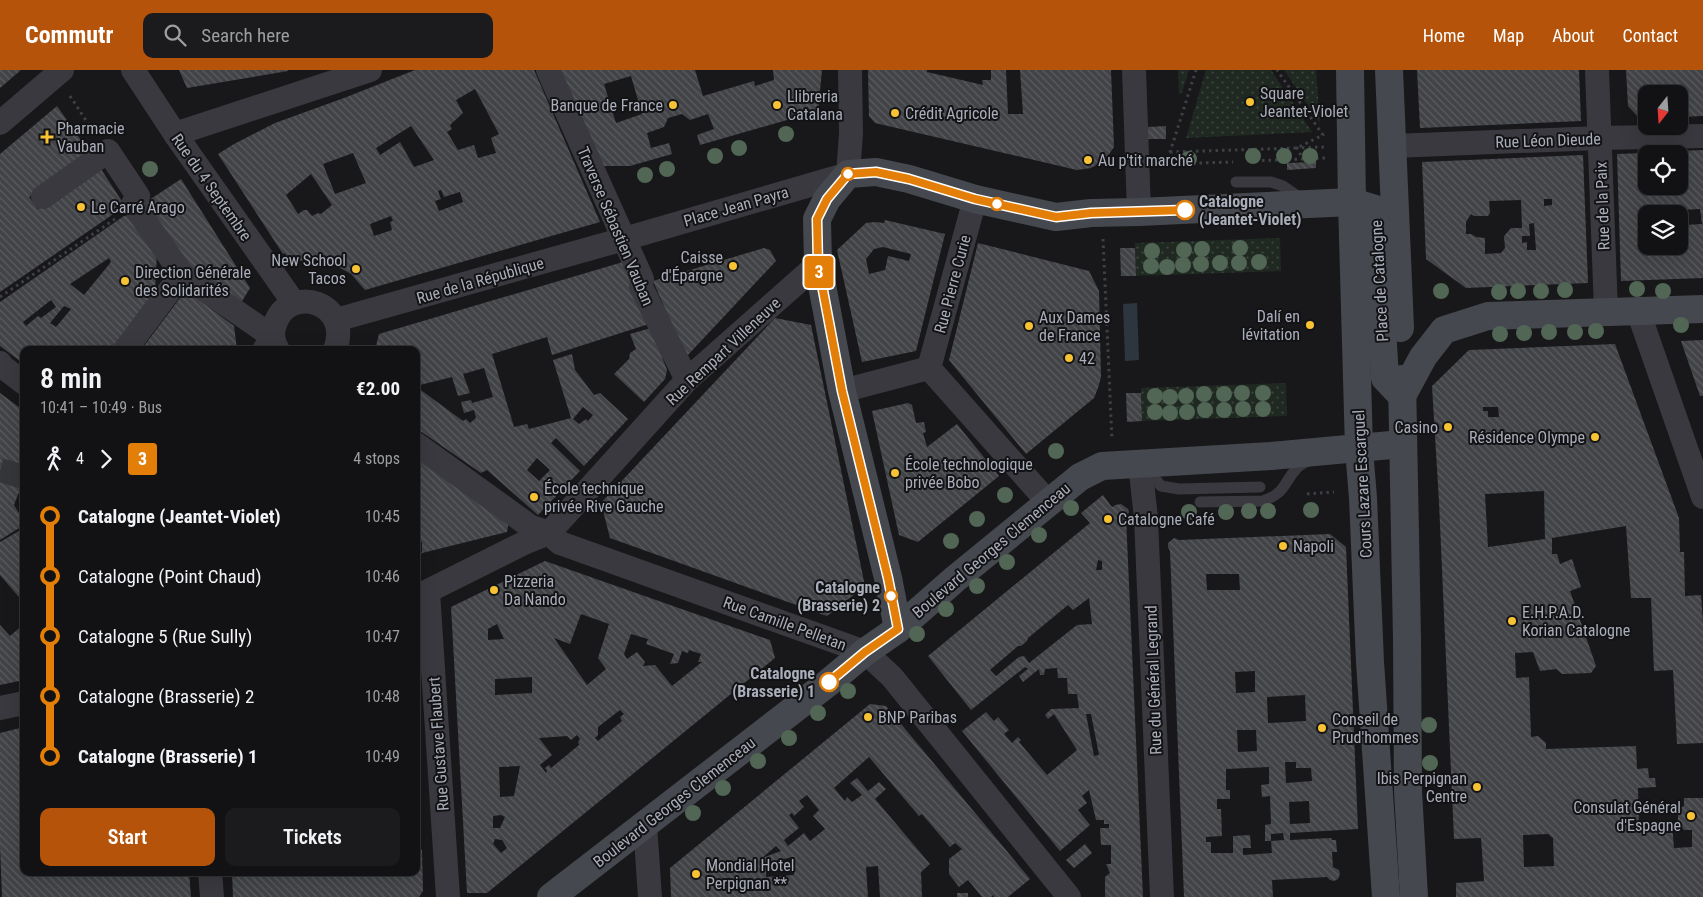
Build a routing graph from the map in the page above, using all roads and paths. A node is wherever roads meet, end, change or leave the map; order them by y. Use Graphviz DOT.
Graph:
graph roads {
  1 [pos="62,70"];
  2 [pos="133,70"];
  3 [pos="370,70"];
  4 [pos="548,70"];
  5 [pos="850,70"];
  6 [pos="1134,70"];
  7 [pos="1196,70"];
  8 [pos="1277,70"];
  9 [pos="1350,70"];
  10 [pos="1389,70"];
  11 [pos="1597,70"];
  12 [pos="0,123"];
  13 [pos="175,134"];
  14 [pos="1703,136"];
  15 [pos="1600,138"];
  16 [pos="1393,146"];
  17 [pos="1297,148"];
  18 [pos="1170,152"];
  19 [pos="1303,159"];
  20 [pos="1245,161"];
  21 [pos="1235,162"];
  22 [pos="1167,164"];
  23 [pos="848,174"];
  24 [pos="1138,180"];
  25 [pos="1236,182"];
  26 [pos="43,197"];
  27 [pos="975,199"];
  28 [pos="1352,202"];
  29 [pos="1310,204"];
  30 [pos="134,206"];
  31 [pos="1139,212"];
  32 [pos="1056,217"];
  33 [pos="1103,234"];
  34 [pos="624,240"];
  35 [pos="818,264"];
  36 [pos="182,274"];
  37 [pos="0,297"];
  38 [pos="294,303"];
  39 [pos="1703,308"];
  40 [pos="1638,311"];
  41 [pos="1606,312"];
  42 [pos="336,320"];
  43 [pos="128,346"];
  44 [pos="272,346"];
  45 [pos="336,346"];
  46 [pos="0,363"];
  47 [pos="929,368"];
  48 [pos="20,380"];
  49 [pos="687,380"];
  50 [pos="842,391"];
  51 [pos="1402,396"];
  52 [pos="1111,434"];
  53 [pos="1402,444"];
  54 [pos="420,447"];
  55 [pos="1359,449"];
  56 [pos="1318,452"];
  57 [pos="1140,464"];
  58 [pos="1260,487"];
  59 [pos="1334,492"];
  60 [pos="1307,494"];
  61 [pos="1703,497"];
  62 [pos="1048,502"];
  63 [pos="1200,502"];
  64 [pos="549,533"];
  65 [pos="422,595"];
  66 [pos="898,629"];
  67 [pos="865,652"];
  68 [pos="20,704"];
  69 [pos="0,708"];
  70 [pos="645,825"];
  71 [pos="210,876"];
  72 [pos="212,897"];
  73 [pos="448,897"];
  74 [pos="551,897"];
  75 [pos="650,897"];
  76 [pos="1069,897"];
  77 [pos="1162,897"];
  78 [pos="1386,897"];
  79 [pos="1414,897"];
  1 -- 12 [label="street"];
  2 -- 13 [label="street, Rue du 4 Septembre"];
  3 -- 13 [label="street"];
  4 -- 34 [label="street, Traverse Sébastien Vauban"];
  5 -- 23 [label="street"];
  6 -- 24 [label="street"];
  7 -- 18 [label="path"];
  8 -- 17 [label="path"];
  9 -- 28 [label="main road, Cours Lazare Escarguel"];
  10 -- 16 [label="main road"];
  11 -- 15 [label="street, Rue de la Paix"];
  13 -- 38 [label="street, Rue du 4 Septembre"];
  14 -- 15 [label="street, Rue Léon Dieude"];
  15 -- 16 [label="street, Rue Léon Dieude"];
  15 -- 41 [label="street, Rue de la Paix"];
  16 -- 51 [label="main road"];
  17 -- 18 [label="path"];
  17 -- 19 [label="path"];
  17 -- 19 [label="path"];
  18 -- 22 [label="path"];
  19 -- 20 [label="path"];
  21 -- 22 [label="path"];
  22 -- 24 [label="path"];
  23 -- 27 [label="main road, Place Jean Payra"];
  23 -- 34 [label="street, Place Jean Payra"];
  23 -- 35 [label="main road"];
  24 -- 31 [label="street"];
  25 -- 29 [label="lane"];
  26 -- 30 [label="street"];
  27 -- 32 [label="main road, Place Jean Payra"];
  27 -- 47 [label="street, Rue Pierre Curie"];
  28 -- 29 [label="main road, Place de Catalogne"];
  28 -- 51 [label="main road, Place de Catalogne"];
  28 -- 55 [label="main road, Cours Lazare Escarguel"];
  29 -- 31 [label="main road, Place de Catalogne"];
  30 -- 36 [label="street"];
  30 -- 37 [label="path"];
  31 -- 32 [label="main road, Place de Catalogne"];
  33 -- 52 [label="path"];
  34 -- 42 [label="street, Rue de la République"];
  34 -- 49 [label="street, Traverse Sébastien Vauban"];
  35 -- 49 [label="street, Rue Rempart Villeneuve"];
  35 -- 50 [label="main road"];
  36 -- 43 [label="street"];
  36 -- 44 [label="street"];
  38 -- 42 [label="street"];
  38 -- 44 [label="street"];
  39 -- 40 [label="main road"];
  40 -- 41 [label="main road"];
  40 -- 61 [label="street"];
  41 -- 51 [label="main road"];
  42 -- 45 [label="street"];
  46 -- 48 [label="street"];
  47 -- 50 [label="street"];
  47 -- 62 [label="street"];
  49 -- 64 [label="street, Rue Rempart Villeneuve"];
  50 -- 66 [label="main road"];
  51 -- 53 [label="main road"];
  53 -- 55 [label="main road, Boulevard Georges Clemenceau"];
  53 -- 79 [label="main road"];
  54 -- 64 [label="street, Rue Camille Pelletan"];
  55 -- 56 [label="main road, Boulevard Georges Clemenceau"];
  55 -- 78 [label="main road, Cours Lazare Escarguel"];
  56 -- 57 [label="main road, Boulevard Georges Clemenceau"];
  56 -- 63 [label="lane"];
  57 -- 58 [label="lane"];
  57 -- 62 [label="main road, Boulevard Georges Clemenceau"];
  57 -- 77 [label="street, Rue du Général Legrand"];
  59 -- 60 [label="path"];
  62 -- 66 [label="main road, Boulevard Georges Clemenceau"];
  64 -- 65 [label="street, Rue Rempart Villeneuve"];
  64 -- 67 [label="street, Rue Camille Pelletan"];
  65 -- 73 [label="street, Rue Gustave Flaubert"];
  66 -- 67 [label="main road, Boulevard Georges Clemenceau"];
  67 -- 70 [label="main road, Boulevard Georges Clemenceau"];
  67 -- 76 [label="street, Rue Camille Pelletan"];
  68 -- 69 [label="street"];
  70 -- 74 [label="main road, Boulevard Georges Clemenceau"];
  70 -- 75 [label="street"];
  71 -- 72 [label="street"];
}
